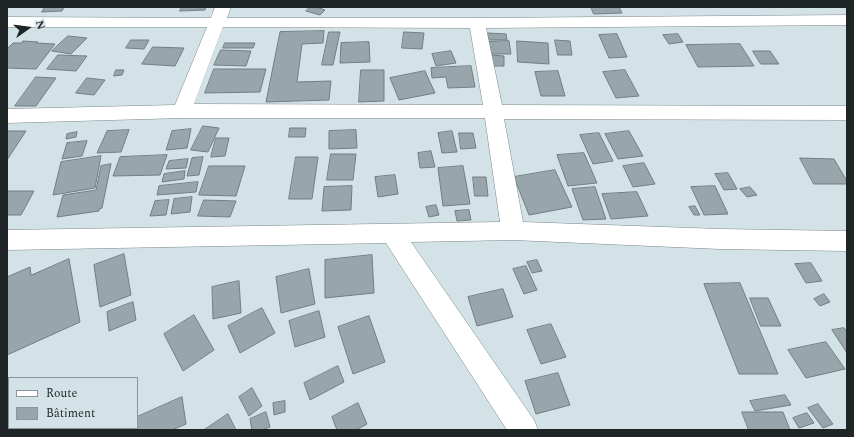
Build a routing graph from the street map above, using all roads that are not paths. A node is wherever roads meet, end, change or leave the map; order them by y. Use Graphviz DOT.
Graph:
graph roads {
  1 [pos="737,7"];
  2 [pos="220,15"];
  3 [pos="344,15"];
  4 [pos="746,20"];
  5 [pos="847,20"];
  6 [pos="7,22"];
  7 [pos="478,23"];
  8 [pos="182,112"];
  9 [pos="494,113"];
  10 [pos="847,113"];
  11 [pos="7,116"];
  12 [pos="513,231"];
  13 [pos="392,233"];
  14 [pos="7,240"];
  15 [pos="847,241"];
  16 [pos="524,430"];
  1 -- 4 [label="street"];
  2 -- 3 [label="street"];
  2 -- 6 [label="street"];
  2 -- 8 [label="street"];
  3 -- 7 [label="street"];
  4 -- 5 [label="street"];
  4 -- 7 [label="street"];
  7 -- 9 [label="street"];
  8 -- 9 [label="street"];
  8 -- 11 [label="street"];
  9 -- 10 [label="street"];
  9 -- 12 [label="street"];
  12 -- 13 [label="street"];
  12 -- 15 [label="street"];
  13 -- 14 [label="street"];
  13 -- 16 [label="street"];
}
